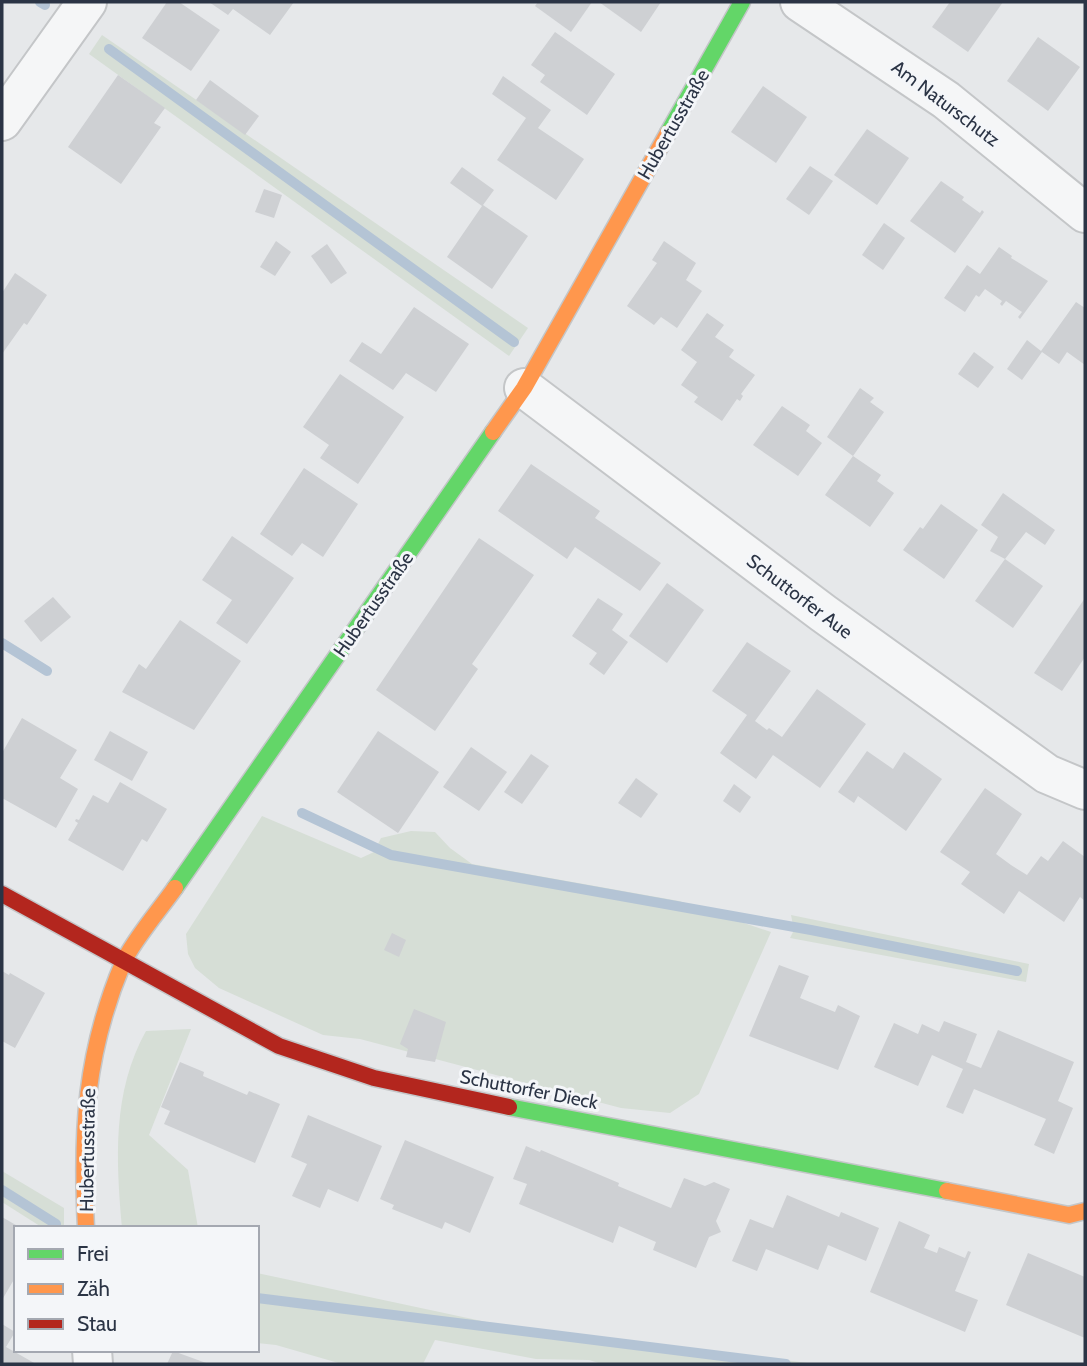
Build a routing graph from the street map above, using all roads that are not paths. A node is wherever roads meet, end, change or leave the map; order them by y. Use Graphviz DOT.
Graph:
graph roads {
  1 [pos="87,2"];
  2 [pos="742,2"];
  3 [pos="800,2"];
  4 [pos="2,121"];
  5 [pos="1085,213"];
  6 [pos="524,388"];
  7 [pos="1085,790"];
  8 [pos="2,894"];
  9 [pos="124,961"];
  10 [pos="1085,1211"];
  11 [pos="86,1226"];
  1 -- 4 [label="street"];
  2 -- 6 [label="street, Hubertusstraße"];
  3 -- 5 [label="street, Am Naturschutz"];
  6 -- 7 [label="street, Schuttorfer Aue"];
  6 -- 9 [label="street, Hubertusstraße"];
  8 -- 9 [label="street, Schuttorfer Dieck"];
  9 -- 10 [label="street, Schuttorfer Dieck"];
  9 -- 11 [label="street, Hubertusstraße"];
}
